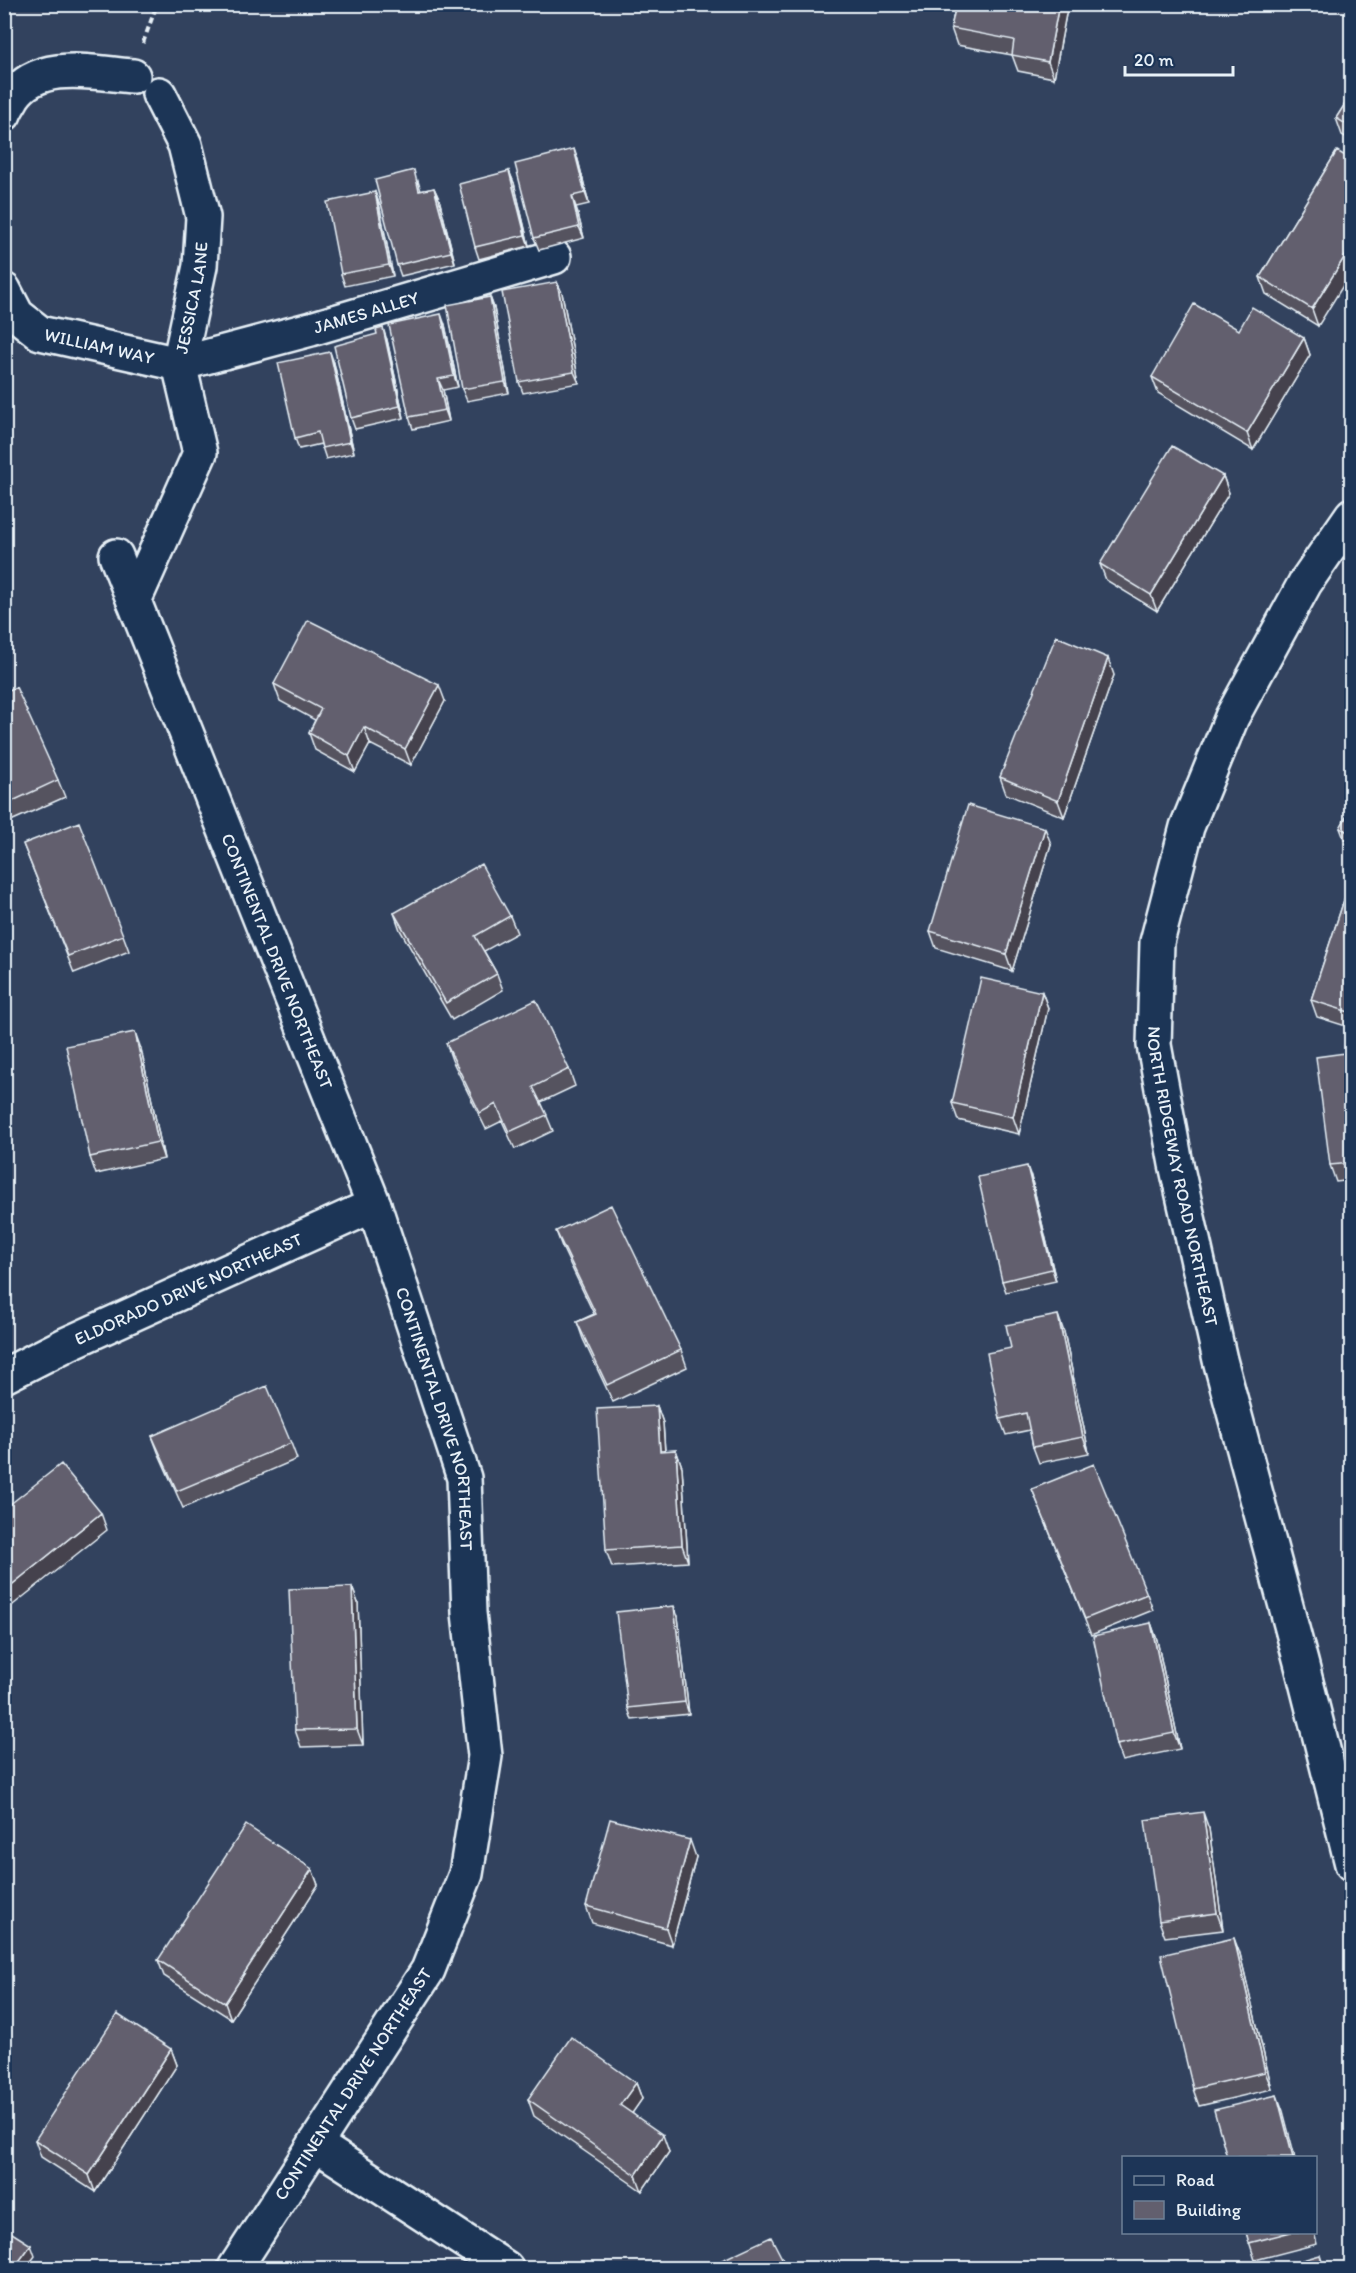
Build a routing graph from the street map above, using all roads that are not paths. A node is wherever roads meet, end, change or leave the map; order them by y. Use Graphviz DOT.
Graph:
graph roads {
  1 [pos="133,75"];
  2 [pos="159,94"];
  3 [pos="4,114"];
  4 [pos="554,257"];
  5 [pos="4,290"];
  6 [pos="179,364"];
  7 [pos="1352,514"];
  8 [pos="116,556"];
  9 [pos="134,601"];
  10 [pos="375,1205"];
  11 [pos="4,1376"];
  12 [pos="1352,1864"];
  13 [pos="315,2144"];
  14 [pos="235,2268"];
  15 [pos="506,2268"];
  1 -- 3 [label="street"];
  2 -- 6 [label="street, JESSICA LANE"];
  4 -- 6 [label="street, JAMES ALLEY"];
  5 -- 6 [label="street, WILLIAM WAY"];
  6 -- 9 [label="street, JESSICA LANE"];
  7 -- 12 [label="street, NORTH RIDGEWAY ROAD NORTHEAST"];
  8 -- 9 [label="street, CONTINENTAL DRIVE NORTHEAST"];
  9 -- 10 [label="street, CONTINENTAL DRIVE NORTHEAST"];
  10 -- 11 [label="street, ELDORADO DRIVE NORTHEAST"];
  10 -- 13 [label="street, CONTINENTAL DRIVE NORTHEAST"];
  13 -- 14 [label="street, CONTINENTAL DRIVE NORTHEAST"];
  13 -- 15 [label="street"];
}
